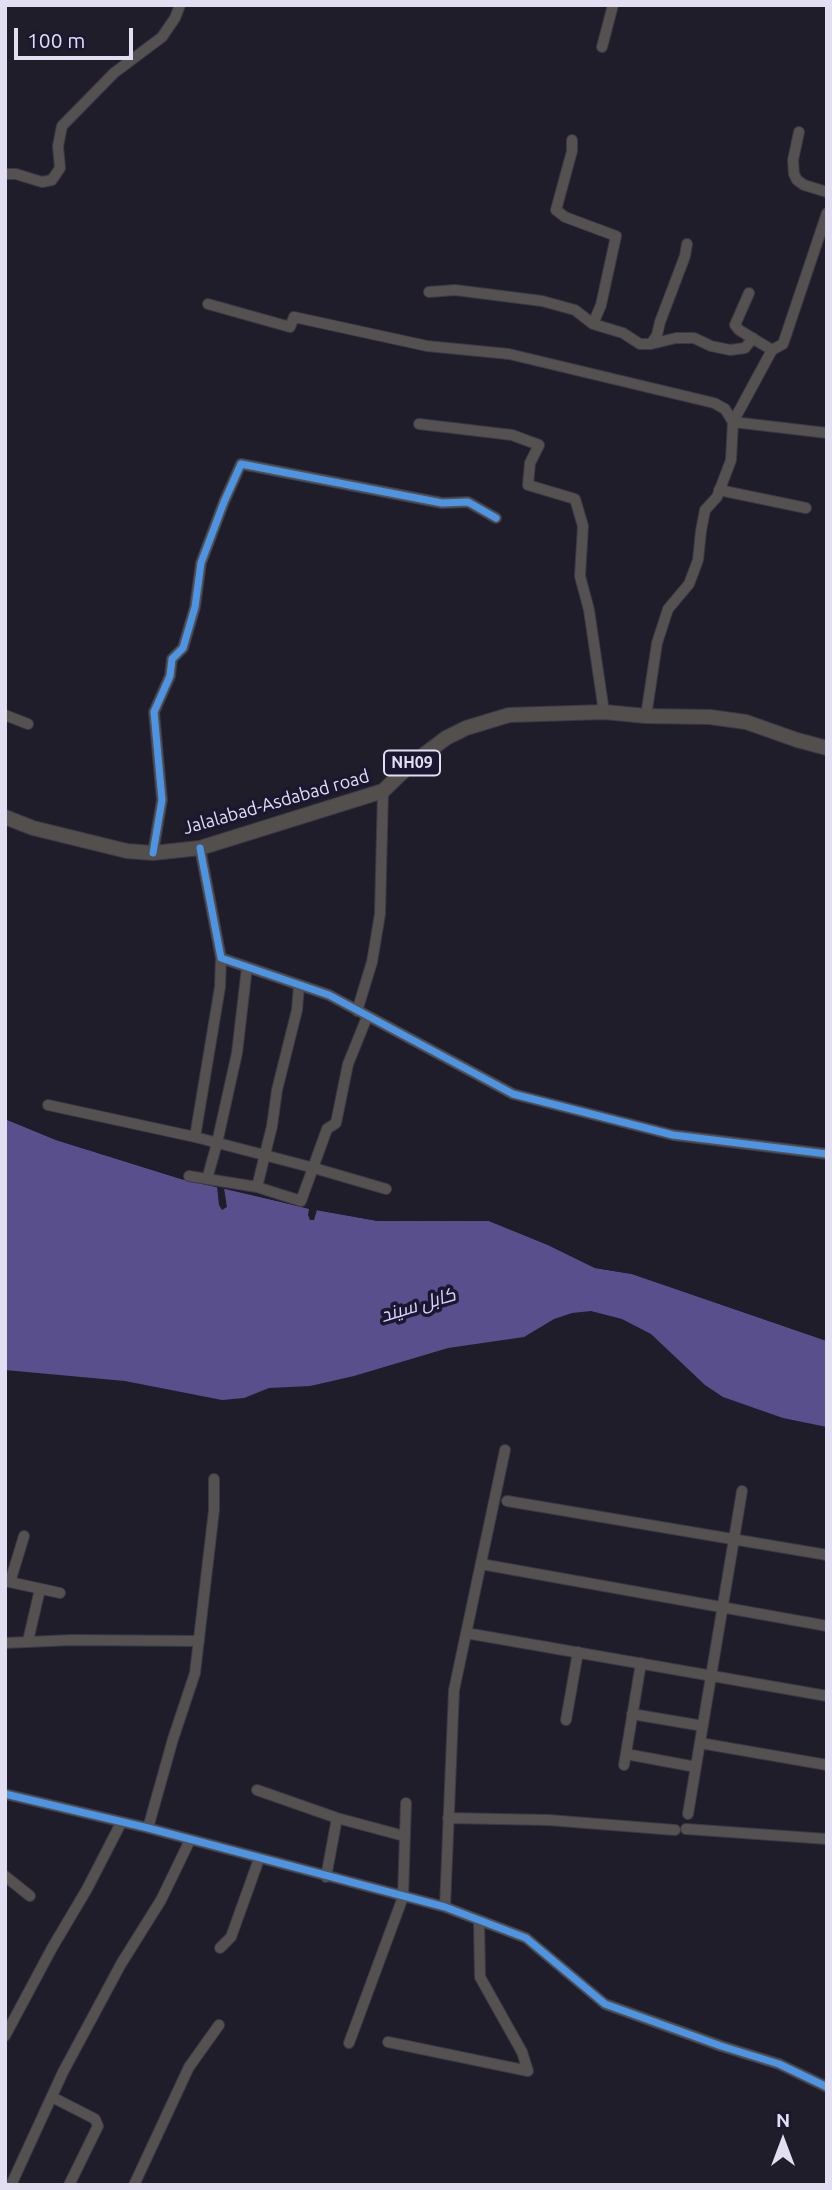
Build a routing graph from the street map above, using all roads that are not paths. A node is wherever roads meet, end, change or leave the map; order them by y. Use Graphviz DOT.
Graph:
graph roads {
  1 [pos="180,5"];
  2 [pos="613,5"];
  3 [pos="602,47"];
  4 [pos="799,132"];
  5 [pos="572,140"];
  6 [pos="5,174"];
  7 [pos="827,192"];
  8 [pos="827,213"];
  9 [pos="824,230"];
  10 [pos="687,244"];
  11 [pos="429,292"];
  12 [pos="749,293"];
  13 [pos="208,304"];
  14 [pos="593,324"];
  15 [pos="753,338"];
  16 [pos="651,344"];
  17 [pos="772,350"];
  18 [pos="733,422"];
  19 [pos="419,424"];
  20 [pos="827,433"];
  21 [pos="719,490"];
  22 [pos="806,508"];
  23 [pos="496,518"];
  24 [pos="604,712"];
  25 [pos="5,715"];
  26 [pos="646,716"];
  27 [pos="28,724"];
  28 [pos="827,748"];
  29 [pos="383,791"];
  30 [pos="5,817"];
  31 [pos="200,848"];
  32 [pos="153,853"];
  33 [pos="221,958"];
  34 [pos="247,967"];
  35 [pos="299,985"];
  36 [pos="362,1014"];
  37 [pos="48,1105"];
  38 [pos="195,1137"];
  39 [pos="217,1143"];
  40 [pos="827,1154"];
  41 [pos="266,1156"];
  42 [pos="314,1168"];
  43 [pos="209,1172"];
  44 [pos="189,1176"];
  45 [pos="257,1187"];
  46 [pos="386,1189"];
  47 [pos="505,1450"];
  48 [pos="214,1479"];
  49 [pos="742,1492"];
  50 [pos="507,1501"];
  51 [pos="24,1536"];
  52 [pos="734,1539"];
  53 [pos="827,1555"];
  54 [pos="481,1564"];
  55 [pos="7,1581"];
  56 [pos="40,1589"];
  57 [pos="60,1593"];
  58 [pos="723,1607"];
  59 [pos="827,1626"];
  60 [pos="466,1633"];
  61 [pos="27,1641"];
  62 [pos="199,1641"];
  63 [pos="5,1643"];
  64 [pos="578,1652"];
  65 [pos="641,1663"];
  66 [pos="711,1676"];
  67 [pos="827,1696"];
  68 [pos="632,1714"];
  69 [pos="566,1720"];
  70 [pos="703,1726"];
  71 [pos="700,1743"];
  72 [pos="827,1765"];
  73 [pos="696,1767"];
  74 [pos="257,1790"];
  75 [pos="5,1794"];
  76 [pos="407,1803"];
  77 [pos="688,1814"];
  78 [pos="337,1818"];
  79 [pos="448,1818"];
  80 [pos="121,1823"];
  81 [pos="149,1828"];
  82 [pos="404,1836"];
  83 [pos="827,1839"];
  84 [pos="190,1840"];
  85 [pos="259,1859"];
  86 [pos="5,1876"];
  87 [pos="326,1877"];
  88 [pos="30,1896"];
  89 [pos="403,1897"];
  90 [pos="445,1908"];
  91 [pos="479,1921"];
  92 [pos="220,1948"];
  93 [pos="219,2025"];
  94 [pos="5,2036"];
  95 [pos="388,2042"];
  96 [pos="349,2043"];
  97 [pos="827,2087"];
  98 [pos="52,2097"];
  99 [pos="11,2185"];
  100 [pos="69,2185"];
  101 [pos="134,2185"];
  1 -- 6 [label="street"];
  2 -- 3 [label="street"];
  4 -- 7 [label="street"];
  5 -- 14 [label="street"];
  8 -- 9 [label="street"];
  9 -- 17 [label="street"];
  10 -- 16 [label="street"];
  11 -- 14 [label="street"];
  12 -- 15 [label="street"];
  13 -- 18 [label="street"];
  14 -- 16 [label="street"];
  15 -- 16 [label="street"];
  15 -- 17 [label="street"];
  17 -- 18 [label="street"];
  18 -- 20 [label="street"];
  18 -- 21 [label="street"];
  19 -- 24 [label="street"];
  21 -- 22 [label="street"];
  21 -- 26 [label="street"];
  23 -- 32 [label="street"];
  24 -- 26 [label="main road, Jalalabad-Asdabad road / NH09"];
  24 -- 29 [label="main road, Jalalabad-Asdabad road / NH09"];
  25 -- 27 [label="street"];
  26 -- 28 [label="main road, Jalalabad-Asdabad road / NH09"];
  29 -- 31 [label="main road, Jalalabad-Asdabad road / NH09"];
  29 -- 36 [label="street"];
  30 -- 32 [label="main road, Jalalabad-Asdabad road / NH09"];
  31 -- 32 [label="main road, Jalalabad-Asdabad road / NH09"];
  31 -- 33 [label="street"];
  33 -- 34 [label="street"];
  33 -- 38 [label="street"];
  34 -- 35 [label="street"];
  34 -- 39 [label="street"];
  35 -- 36 [label="street"];
  35 -- 41 [label="street"];
  36 -- 40 [label="street"];
  36 -- 42 [label="street"];
  37 -- 38 [label="street"];
  38 -- 39 [label="street"];
  39 -- 41 [label="street"];
  39 -- 43 [label="street"];
  41 -- 42 [label="street"];
  41 -- 45 [label="street"];
  42 -- 45 [label="street"];
  42 -- 46 [label="street"];
  44 -- 45 [label="street"];
  47 -- 54 [label="street"];
  48 -- 62 [label="street"];
  49 -- 52 [label="street"];
  50 -- 52 [label="street"];
  51 -- 55 [label="street"];
  52 -- 53 [label="street"];
  52 -- 58 [label="street"];
  54 -- 58 [label="street"];
  54 -- 60 [label="street"];
  55 -- 56 [label="street"];
  56 -- 57 [label="street"];
  56 -- 61 [label="street"];
  58 -- 59 [label="street"];
  58 -- 66 [label="street"];
  60 -- 64 [label="street"];
  60 -- 79 [label="street"];
  61 -- 62 [label="street"];
  61 -- 63 [label="street"];
  62 -- 81 [label="street"];
  64 -- 65 [label="street"];
  64 -- 69 [label="street"];
  65 -- 66 [label="street"];
  65 -- 68 [label="street"];
  66 -- 67 [label="street"];
  66 -- 70 [label="street"];
  68 -- 70 [label="street"];
  68 -- 73 [label="street"];
  70 -- 71 [label="street"];
  71 -- 72 [label="street"];
  71 -- 73 [label="street"];
  73 -- 77 [label="street"];
  74 -- 78 [label="street"];
  75 -- 80 [label="street"];
  76 -- 82 [label="street"];
  78 -- 82 [label="street"];
  78 -- 87 [label="street"];
  79 -- 83 [label="street"];
  79 -- 90 [label="street"];
  80 -- 81 [label="street"];
  80 -- 94 [label="street"];
  81 -- 84 [label="street"];
  82 -- 89 [label="street"];
  84 -- 85 [label="street"];
  84 -- 98 [label="street"];
  85 -- 87 [label="street"];
  85 -- 92 [label="street"];
  86 -- 88 [label="street"];
  87 -- 89 [label="street"];
  89 -- 90 [label="street"];
  89 -- 96 [label="street"];
  90 -- 91 [label="street"];
  91 -- 95 [label="street"];
  91 -- 97 [label="street"];
  93 -- 101 [label="street"];
  98 -- 99 [label="street"];
  98 -- 100 [label="street"];
}
